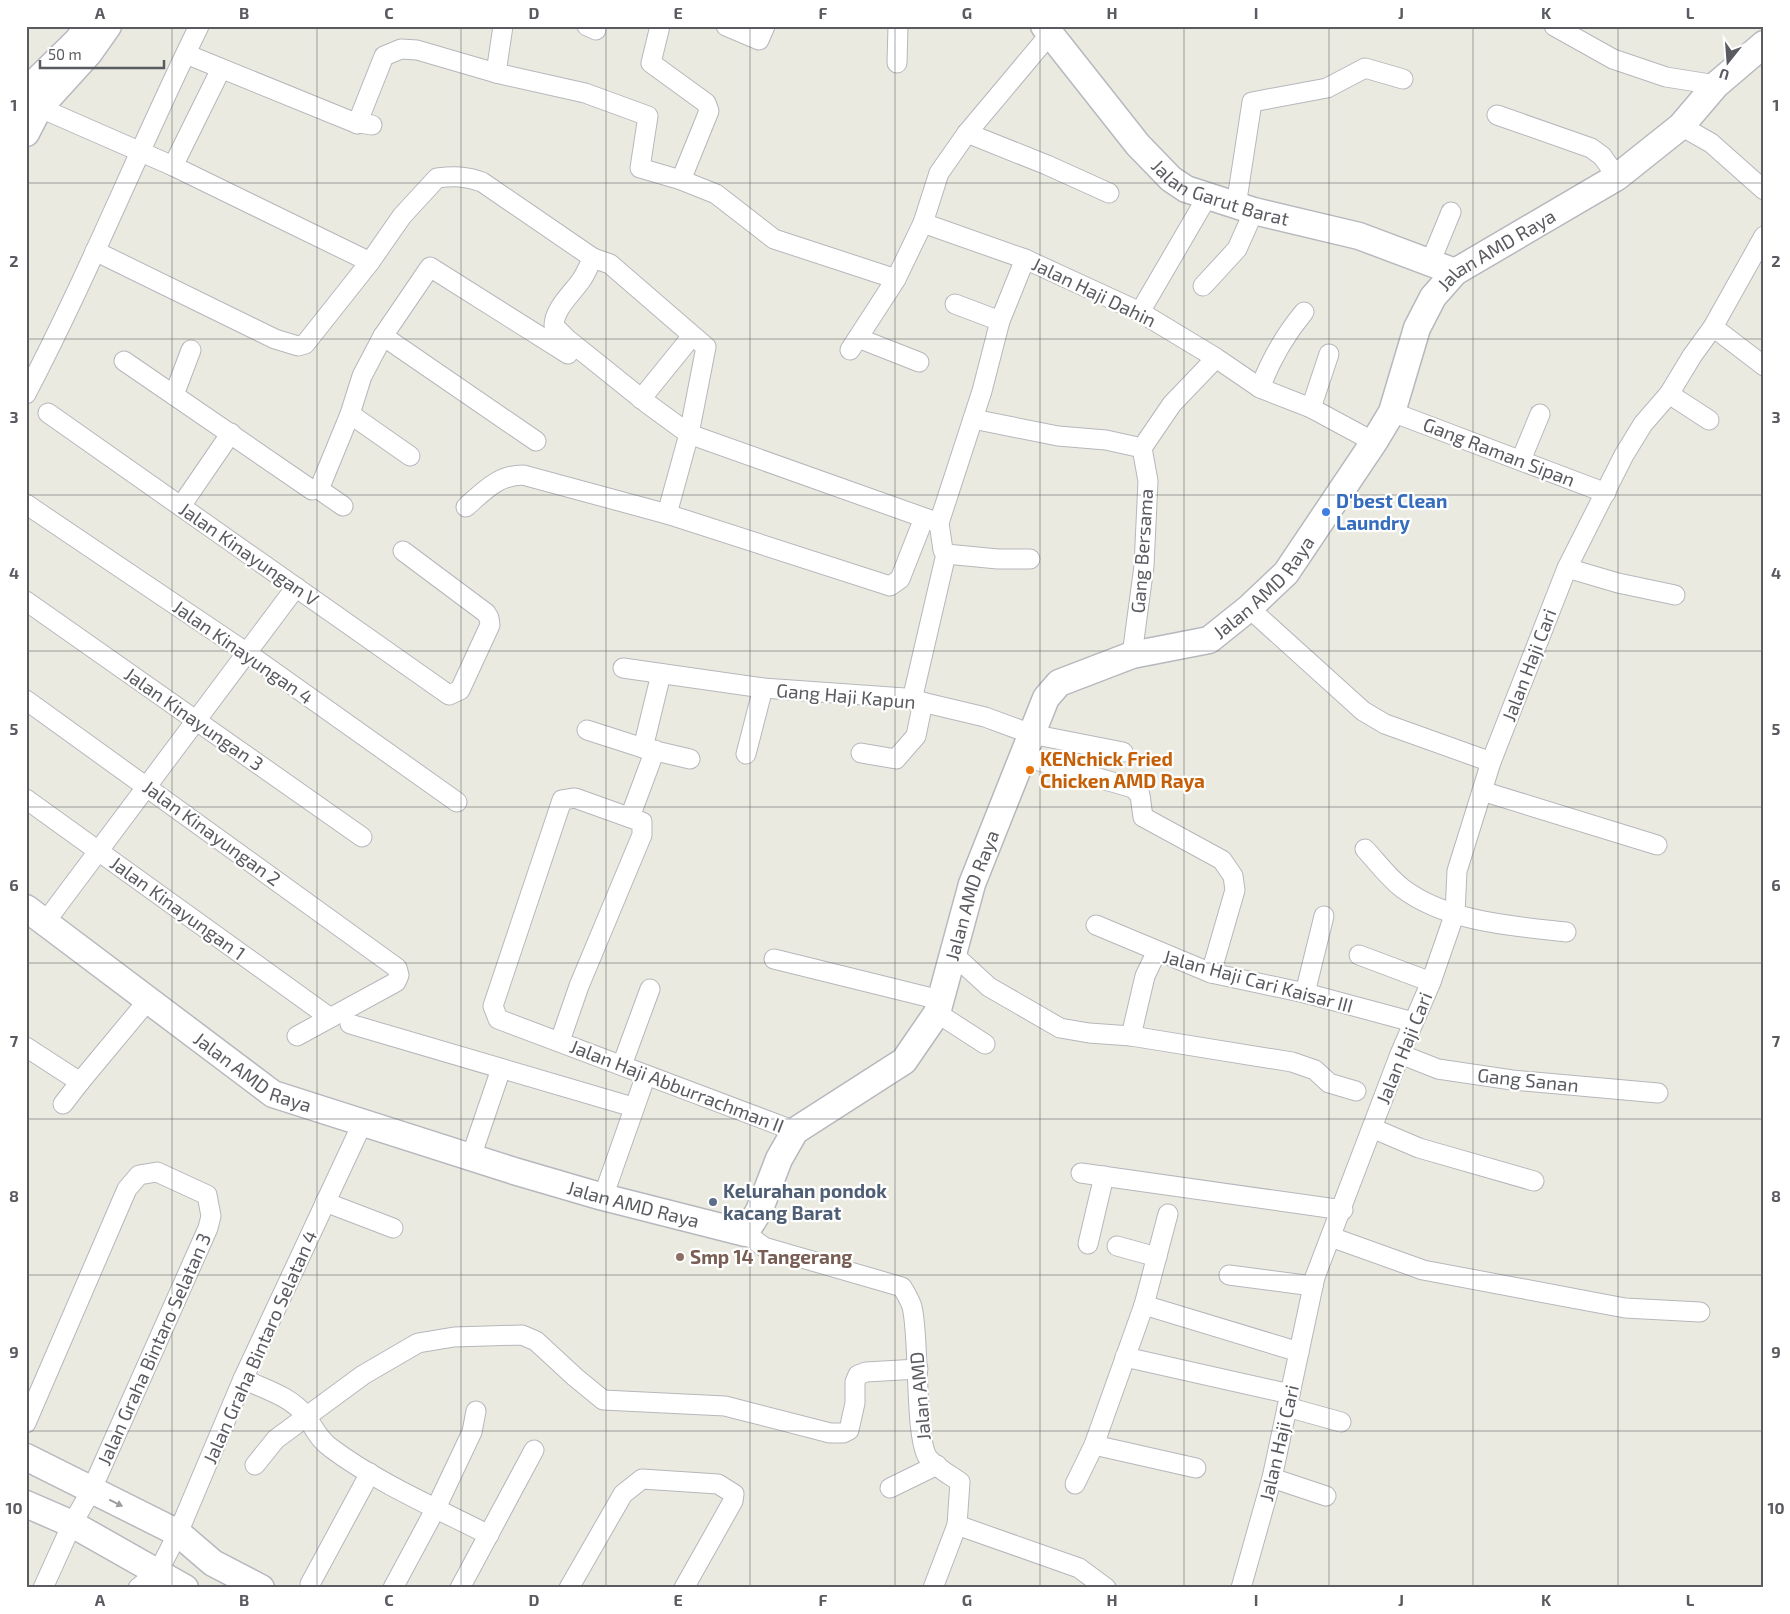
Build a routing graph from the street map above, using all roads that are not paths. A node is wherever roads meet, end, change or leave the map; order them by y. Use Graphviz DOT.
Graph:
graph roads {
  1 [pos="88,26"];
  2 [pos="108,26"];
  3 [pos="200,26"];
  4 [pos="503,26"];
  5 [pos="660,26"];
  6 [pos="726,26"];
  7 [pos="765,26"];
  8 [pos="898,26"];
  9 [pos="1554,26"];
  10 [pos="1047,30"];
  11 [pos="1764,44"];
  12 [pos="186,54"];
  13 [pos="897,63"];
  14 [pos="221,69"];
  15 [pos="496,73"];
  16 [pos="1404,78"];
  17 [pos="1716,85"];
  18 [pos="30,100"];
  19 [pos="1497,115"];
  20 [pos="1681,126"];
  21 [pos="26,133"];
  22 [pos="967,133"];
  23 [pos="140,151"];
  24 [pos="173,166"];
  25 [pos="1618,177"];
  26 [pos="681,180"];
  27 [pos="1764,190"];
  28 [pos="1109,193"];
  29 [pos="1207,197"];
  30 [pos="1245,209"];
  31 [pos="1451,212"];
  32 [pos="923,223"];
  33 [pos="1764,236"];
  34 [pos="95,251"];
  35 [pos="1759,256"];
  36 [pos="593,258"];
  37 [pos="1025,259"];
  38 [pos="370,262"];
  39 [pos="1430,263"];
  40 [pos="1455,272"];
  41 [pos="896,279"];
  42 [pos="1203,286"];
  43 [pos="955,304"];
  44 [pos="1140,312"];
  45 [pos="1304,312"];
  46 [pos="1000,321"];
  47 [pos="1714,327"];
  48 [pos="383,336"];
  49 [pos="692,336"];
  50 [pos="191,350"];
  51 [pos="568,354"];
  52 [pos="1329,354"];
  53 [pos="1216,358"];
  54 [pos="124,361"];
  55 [pos="919,362"];
  56 [pos="1764,366"];
  57 [pos="1260,388"];
  58 [pos="26,394"];
  59 [pos="1670,394"];
  60 [pos="174,395"];
  61 [pos="641,399"];
  62 [pos="1311,408"];
  63 [pos="48,412"];
  64 [pos="1392,412"];
  65 [pos="350,414"];
  66 [pos="1540,414"];
  67 [pos="973,419"];
  68 [pos="1709,420"];
  69 [pos="231,433"];
  70 [pos="689,434"];
  71 [pos="536,440"];
  72 [pos="1374,442"];
  73 [pos="1142,448"];
  74 [pos="410,456"];
  75 [pos="1522,460"];
  76 [pos="317,488"];
  77 [pos="1606,493"];
  78 [pos="26,504"];
  79 [pos="181,506"];
  80 [pos="343,506"];
  81 [pos="466,506"];
  82 [pos="667,514"];
  83 [pos="931,520"];
  84 [pos="403,551"];
  85 [pos="946,554"];
  86 [pos="1030,559"];
  87 [pos="1567,568"];
  88 [pos="296,587"];
  89 [pos="1674,595"];
  90 [pos="26,601"];
  91 [pos="1249,608"];
  92 [pos="247,653"];
  93 [pos="1132,655"];
  94 [pos="623,668"];
  95 [pos="661,674"];
  96 [pos="763,688"];
  97 [pos="26,700"];
  98 [pos="917,701"];
  99 [pos="196,720"];
  100 [pos="587,730"];
  101 [pos="1026,745"];
  102 [pos="649,749"];
  103 [pos="1123,752"];
  104 [pos="861,753"];
  105 [pos="746,754"];
  106 [pos="690,759"];
  107 [pos="1491,762"];
  108 [pos="147,786"];
  109 [pos="1482,791"];
  110 [pos="26,799"];
  111 [pos="457,802"];
  112 [pos="630,817"];
  113 [pos="362,836"];
  114 [pos="1657,846"];
  115 [pos="1365,849"];
  116 [pos="98,850"];
  117 [pos="1454,913"];
  118 [pos="36,915"];
  119 [pos="1324,916"];
  120 [pos="1096,925"];
  121 [pos="1566,932"];
  122 [pos="1157,951"];
  123 [pos="954,955"];
  124 [pos="1359,955"];
  125 [pos="774,959"];
  126 [pos="1211,973"];
  127 [pos="1431,982"];
  128 [pos="650,990"];
  129 [pos="1305,994"];
  130 [pos="148,999"];
  131 [pos="939,1006"];
  132 [pos="329,1017"];
  133 [pos="1413,1022"];
  134 [pos="350,1024"];
  135 [pos="296,1036"];
  136 [pos="1131,1036"];
  137 [pos="560,1041"];
  138 [pos="985,1044"];
  139 [pos="26,1047"];
  140 [pos="1400,1054"];
  141 [pos="622,1065"];
  142 [pos="501,1069"];
  143 [pos="646,1075"];
  144 [pos="80,1082"];
  145 [pos="1356,1091"];
  146 [pos="1658,1093"];
  147 [pos="63,1104"];
  148 [pos="626,1104"];
  149 [pos="362,1122"];
  150 [pos="1372,1128"];
  151 [pos="795,1131"];
  152 [pos="471,1157"];
  153 [pos="1081,1173"];
  154 [pos="1104,1176"];
  155 [pos="1534,1181"];
  156 [pos="603,1197"];
  157 [pos="325,1202"];
  158 [pos="1343,1210"];
  159 [pos="1168,1214"];
  160 [pos="393,1228"];
  161 [pos="745,1233"];
  162 [pos="1331,1237"];
  163 [pos="1088,1244"];
  164 [pos="1117,1246"];
  165 [pos="1157,1257"];
  166 [pos="1229,1274"];
  167 [pos="1313,1286"];
  168 [pos="1144,1305"];
  169 [pos="1700,1312"];
  170 [pos="1300,1352"];
  171 [pos="1125,1357"];
  172 [pos="918,1369"];
  173 [pos="243,1379"];
  174 [pos="1288,1400"];
  175 [pos="476,1411"];
  176 [pos="306,1416"];
  177 [pos="1342,1422"];
  178 [pos="26,1423"];
  179 [pos="1094,1445"];
  180 [pos="534,1450"];
  181 [pos="26,1457"];
  182 [pos="255,1465"];
  183 [pos="937,1465"];
  184 [pos="1196,1468"];
  185 [pos="370,1473"];
  186 [pos="1272,1478"];
  187 [pos="1075,1484"];
  188 [pos="890,1488"];
  189 [pos="91,1490"];
  190 [pos="1326,1496"];
  191 [pos="26,1504"];
  192 [pos="436,1508"];
  193 [pos="72,1524"];
  194 [pos="958,1525"];
  195 [pos="178,1533"];
  196 [pos="489,1535"];
  197 [pos="157,1580"];
  198 [pos="310,1584"];
  199 [pos="43,1588"];
  200 [pos="138,1588"];
  201 [pos="185,1588"];
  202 [pos="261,1588"];
  203 [pos="393,1588"];
  204 [pos="460,1588"];
  205 [pos="569,1588"];
  206 [pos="684,1588"];
  207 [pos="933,1588"];
  208 [pos="1106,1588"];
  209 [pos="1241,1588"];
  1 -- 18 [label="street"];
  2 -- 18 [label="street"];
  3 -- 12 [label="street"];
  4 -- 15 [label="street"];
  5 -- 26 [label="street"];
  6 -- 7 [label="street"];
  8 -- 13 [label="street"];
  9 -- 17 [label="street"];
  10 -- 22 [label="street"];
  10 -- 29 [label="street, Jalan Garut Barat"];
  11 -- 17 [label="street, Jalan AMD Raya"];
  12 -- 14 [label="street"];
  12 -- 23 [label="street"];
  14 -- 15 [label="street"];
  14 -- 24 [label="street"];
  15 -- 26 [label="street"];
  16 -- 30 [label="street"];
  17 -- 20 [label="street, Jalan AMD Raya"];
  18 -- 21 [label="street"];
  18 -- 23 [label="street"];
  19 -- 25 [label="street"];
  20 -- 25 [label="street, Jalan AMD Raya"];
  20 -- 27 [label="street"];
  22 -- 28 [label="street"];
  22 -- 32 [label="street"];
  23 -- 24 [label="street"];
  23 -- 34 [label="street"];
  24 -- 38 [label="street"];
  25 -- 40 [label="street, Jalan AMD Raya"];
  26 -- 41 [label="street"];
  29 -- 30 [label="street, Jalan Garut Barat"];
  29 -- 44 [label="street"];
  30 -- 39 [label="street, Jalan Garut Barat"];
  30 -- 42 [label="street"];
  31 -- 39 [label="street"];
  32 -- 37 [label="street, Jalan Haji Dahin"];
  32 -- 41 [label="street"];
  33 -- 35 [label="street, Jalan Haji Cari"];
  34 -- 38 [label="street"];
  34 -- 58 [label="street"];
  35 -- 47 [label="street, Jalan Haji Cari"];
  36 -- 38 [label="street"];
  36 -- 49 [label="street"];
  36 -- 61 [label="street"];
  37 -- 44 [label="street, Jalan Haji Dahin"];
  37 -- 46 [label="street"];
  39 -- 40 [label="street, Jalan Garut Barat"];
  40 -- 64 [label="street, Jalan AMD Raya"];
  41 -- 55 [label="street"];
  43 -- 46 [label="street"];
  44 -- 53 [label="street, Jalan Haji Dahin"];
  45 -- 57 [label="street"];
  46 -- 67 [label="street"];
  47 -- 56 [label="street"];
  47 -- 59 [label="street, Jalan Haji Cari"];
  48 -- 51 [label="street"];
  48 -- 65 [label="street"];
  48 -- 71 [label="street"];
  49 -- 61 [label="street"];
  49 -- 70 [label="street"];
  50 -- 60 [label="street"];
  52 -- 62 [label="street"];
  53 -- 57 [label="street, Jalan Haji Dahin"];
  53 -- 73 [label="street"];
  54 -- 60 [label="street"];
  57 -- 62 [label="street, Jalan Haji Dahin"];
  59 -- 68 [label="street"];
  59 -- 77 [label="street, Jalan Haji Cari"];
  60 -- 69 [label="street"];
  61 -- 70 [label="street"];
  62 -- 72 [label="street, Jalan Haji Dahin"];
  63 -- 79 [label="street, Jalan Kinayungan V"];
  64 -- 72 [label="street, Jalan AMD Raya"];
  64 -- 75 [label="street, Gang Raman Sipan"];
  65 -- 74 [label="street"];
  65 -- 76 [label="street"];
  66 -- 75 [label="street"];
  67 -- 73 [label="street"];
  67 -- 83 [label="street"];
  69 -- 76 [label="street"];
  69 -- 79 [label="street"];
  70 -- 82 [label="street"];
  70 -- 83 [label="street"];
  72 -- 91 [label="street, Jalan AMD Raya"];
  73 -- 93 [label="street, Gang Bersama"];
  75 -- 77 [label="street, Gang Raman Sipan"];
  76 -- 80 [label="street"];
  77 -- 87 [label="street, Jalan Haji Cari"];
  78 -- 92 [label="street, Jalan Kinayungan 4"];
  79 -- 88 [label="street, Jalan Kinayungan V"];
  81 -- 82 [label="street"];
  82 -- 83 [label="street"];
  83 -- 85 [label="street"];
  84 -- 88 [label="street, Jalan Kinayungan V"];
  85 -- 86 [label="street"];
  85 -- 98 [label="street"];
  87 -- 89 [label="street"];
  87 -- 107 [label="street, Jalan Haji Cari"];
  88 -- 92 [label="street"];
  90 -- 99 [label="street, Jalan Kinayungan 3"];
  91 -- 93 [label="street, Jalan AMD Raya"];
  91 -- 107 [label="street"];
  92 -- 99 [label="street"];
  92 -- 111 [label="street, Jalan Kinayungan 4"];
  93 -- 101 [label="street, Jalan AMD Raya"];
  94 -- 95 [label="street, Gang Haji Kapun"];
  95 -- 96 [label="street, Gang Haji Kapun"];
  95 -- 102 [label="street"];
  96 -- 98 [label="street, Gang Haji Kapun"];
  96 -- 105 [label="street"];
  97 -- 108 [label="street, Jalan Kinayungan 2"];
  98 -- 101 [label="street, Gang Haji Kapun"];
  98 -- 104 [label="street"];
  99 -- 108 [label="street"];
  99 -- 113 [label="street, Jalan Kinayungan 3"];
  100 -- 102 [label="street"];
  101 -- 103 [label="street, Gang Haji Kapun"];
  101 -- 123 [label="street, Jalan AMD Raya"];
  101 -- 126 [label="street"];
  102 -- 106 [label="street"];
  102 -- 112 [label="street"];
  107 -- 109 [label="street, Jalan Haji Cari"];
  108 -- 116 [label="street"];
  108 -- 132 [label="street, Jalan Kinayungan 2"];
  109 -- 114 [label="street"];
  109 -- 117 [label="street, Jalan Haji Cari"];
  110 -- 116 [label="street, Jalan Kinayungan 1"];
  112 -- 137 [label="street"];
  112 -- 137 [label="street, Jalan Haji Abburrachman II"];
  115 -- 117 [label="street"];
  116 -- 118 [label="street"];
  116 -- 132 [label="street, Jalan Kinayungan 1"];
  117 -- 121 [label="street"];
  117 -- 127 [label="street, Jalan Haji Cari"];
  118 -- 130 [label="street, Jalan AMD Raya"];
  119 -- 129 [label="street"];
  120 -- 122 [label="street"];
  122 -- 126 [label="street, Jalan Haji Cari Kaisar III"];
  122 -- 136 [label="street, Jalan Haji Cari Kaisar III"];
  123 -- 131 [label="street, Jalan AMD Raya"];
  123 -- 136 [label="street"];
  124 -- 127 [label="street"];
  125 -- 131 [label="street"];
  126 -- 129 [label="street, Jalan Haji Cari Kaisar III"];
  127 -- 133 [label="street, Jalan Haji Cari"];
  128 -- 141 [label="street"];
  129 -- 133 [label="street, Jalan Haji Cari Kaisar III"];
  130 -- 144 [label="street"];
  130 -- 149 [label="street, Jalan AMD Raya"];
  131 -- 138 [label="street"];
  131 -- 151 [label="street, Jalan AMD Raya"];
  132 -- 135 [label="street"];
  133 -- 140 [label="street, Jalan Haji Cari"];
  134 -- 142 [label="street"];
  136 -- 145 [label="street"];
  137 -- 141 [label="street, Jalan Haji Abburrachman II"];
  139 -- 144 [label="street"];
  140 -- 146 [label="street, Gang Sanan"];
  140 -- 150 [label="street, Jalan Haji Cari"];
  141 -- 143 [label="street, Jalan Haji Abburrachman II"];
  142 -- 148 [label="street"];
  142 -- 152 [label="street"];
  143 -- 151 [label="street, Jalan Haji Abburrachman II"];
  143 -- 156 [label="street"];
  144 -- 147 [label="street"];
  149 -- 152 [label="street, Jalan AMD Raya"];
  149 -- 157 [label="street, Jalan Graha Bintaro Selatan 4"];
  150 -- 155 [label="street, Jalan Haji Cari"];
  150 -- 158 [label="street, Jalan Haji Cari"];
  151 -- 161 [label="street, Jalan AMD Raya"];
  152 -- 156 [label="street, Jalan AMD Raya"];
  153 -- 154 [label="street"];
  154 -- 158 [label="street"];
  154 -- 163 [label="street"];
  156 -- 161 [label="street, Jalan AMD Raya"];
  157 -- 160 [label="street"];
  157 -- 173 [label="street, Jalan Graha Bintaro Selatan 4"];
  158 -- 162 [label="street, Jalan Haji Cari"];
  159 -- 165 [label="street"];
  161 -- 172 [label="street, Jalan AMD"];
  162 -- 167 [label="street, Jalan Haji Cari"];
  162 -- 169 [label="street"];
  164 -- 165 [label="street"];
  165 -- 168 [label="street"];
  166 -- 167 [label="street"];
  167 -- 170 [label="street, Jalan Haji Cari"];
  168 -- 170 [label="street"];
  168 -- 171 [label="street"];
  170 -- 174 [label="street, Jalan Haji Cari"];
  171 -- 174 [label="street"];
  171 -- 179 [label="street"];
  172 -- 176 [label="street"];
  172 -- 183 [label="street, Jalan AMD"];
  173 -- 176 [label="street"];
  173 -- 195 [label="street, Jalan Graha Bintaro Selatan 4"];
  174 -- 177 [label="street"];
  174 -- 186 [label="street, Jalan Haji Cari"];
  175 -- 192 [label="street"];
  176 -- 182 [label="street"];
  176 -- 185 [label="street"];
  178 -- 189 [label="street, Jalan Graha Bintaro Selatan 3"];
  179 -- 184 [label="street"];
  179 -- 187 [label="street"];
  180 -- 196 [label="street"];
  181 -- 189 [label="street"];
  183 -- 188 [label="street"];
  183 -- 194 [label="street, Jalan AMD"];
  185 -- 192 [label="street"];
  185 -- 198 [label="street"];
  186 -- 190 [label="street"];
  186 -- 209 [label="street, Jalan Haji Cari"];
  189 -- 193 [label="street, Jalan Graha Bintaro Selatan 3"];
  189 -- 195 [label="street, one-way"];
  191 -- 193 [label="street"];
  192 -- 196 [label="street"];
  192 -- 203 [label="street"];
  193 -- 197 [label="street"];
  193 -- 199 [label="street, Jalan Graha Bintaro Selatan 3"];
  194 -- 207 [label="street"];
  194 -- 208 [label="street"];
  195 -- 197 [label="street, Jalan Graha Bintaro Selatan 4"];
  195 -- 202 [label="street"];
  196 -- 204 [label="street"];
  197 -- 200 [label="street"];
  197 -- 201 [label="street"];
  205 -- 206 [label="street"];
}
